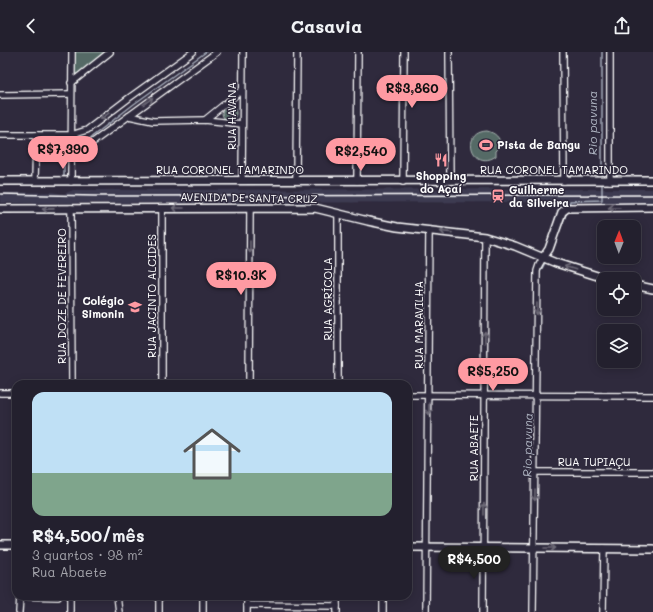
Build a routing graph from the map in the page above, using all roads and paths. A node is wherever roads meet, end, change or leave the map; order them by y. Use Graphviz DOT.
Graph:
graph roads {
  1 [pos="72,52"];
  2 [pos="110,52"];
  3 [pos="193,52"];
  4 [pos="216,52"];
  5 [pos="243,52"];
  6 [pos="297,52"];
  7 [pos="358,52"];
  8 [pos="404,52"];
  9 [pos="449,52"];
  10 [pos="563,52"];
  11 [pos="610,52"];
  12 [pos="186,54"];
  13 [pos="71,84"];
  14 [pos="242,90"];
  15 [pos="70,94"];
  16 [pos="0,95"];
  17 [pos="128,116"];
  18 [pos="205,120"];
  19 [pos="242,124"];
  20 [pos="0,135"];
  21 [pos="36,135"];
  22 [pos="72,135"];
  23 [pos="72,158"];
  24 [pos="242,180"];
  25 [pos="296,180"];
  26 [pos="653,180"];
  27 [pos="0,181"];
  28 [pos="357,181"];
  29 [pos="450,181"];
  30 [pos="564,181"];
  31 [pos="610,181"];
  32 [pos="35,182"];
  33 [pos="71,182"];
  34 [pos="403,182"];
  35 [pos="71,208"];
  36 [pos="162,208"];
  37 [pos="250,208"];
  38 [pos="653,208"];
  39 [pos="0,209"];
  40 [pos="338,214"];
  41 [pos="429,230"];
  42 [pos="485,236"];
  43 [pos="543,258"];
  44 [pos="597,276"];
  45 [pos="641,286"];
  46 [pos="653,289"];
  47 [pos="72,380"];
  48 [pos="162,380"];
  49 [pos="249,380"];
  50 [pos="338,380"];
  51 [pos="12,392"];
  52 [pos="0,393"];
  53 [pos="412,395"];
  54 [pos="429,395"];
  55 [pos="484,395"];
  56 [pos="538,396"];
  57 [pos="653,396"];
  58 [pos="537,472"];
  59 [pos="653,472"];
  60 [pos="0,545"];
  61 [pos="12,545"];
  62 [pos="412,547"];
  63 [pos="426,547"];
  64 [pos="483,548"];
  65 [pos="535,548"];
  66 [pos="604,548"];
  67 [pos="653,548"];
  68 [pos="19,600"];
  69 [pos="70,600"];
  70 [pos="118,600"];
  71 [pos="159,600"];
  72 [pos="204,600"];
  73 [pos="247,600"];
  74 [pos="383,600"];
  75 [pos="247,605"];
  76 [pos="278,606"];
  77 [pos="304,609"];
  78 [pos="337,609"];
  79 [pos="19,612"];
  80 [pos="70,612"];
  81 [pos="119,612"];
  82 [pos="159,612"];
  83 [pos="203,612"];
  84 [pos="247,612"];
  85 [pos="278,612"];
  86 [pos="383,612"];
  87 [pos="426,612"];
  88 [pos="483,612"];
  89 [pos="533,612"];
  90 [pos="603,612"];
  1 -- 13 [label="street"];
  2 -- 13 [label="street"];
  3 -- 12 [label="street"];
  17 -- 4 [label="street, one-way"];
  5 -- 14 [label="street, RUA HAVANA"];
  6 -- 25 [label="street"];
  7 -- 28 [label="street"];
  8 -- 34 [label="street"];
  9 -- 29 [label="street"];
  10 -- 30 [label="street"];
  11 -- 31 [label="street"];
  12 -- 22 [label="street, one-way"];
  13 -- 15 [label="street"];
  14 -- 18 [label="street"];
  14 -- 19 [label="street, RUA HAVANA"];
  15 -- 16 [label="street"];
  15 -- 22 [label="street"];
  17 -- 18 [label="street"];
  17 -- 23 [label="street"];
  18 -- 19 [label="street"];
  19 -- 24 [label="street, RUA HAVANA"];
  20 -- 21 [label="street"];
  21 -- 22 [label="street"];
  21 -- 32 [label="street"];
  22 -- 23 [label="street"];
  23 -- 33 [label="street"];
  24 -- 25 [label="main road, RUA CORONEL TAMARINDO"];
  24 -- 33 [label="main road, RUA CORONEL TAMARINDO"];
  25 -- 28 [label="main road, RUA CORONEL TAMARINDO"];
  26 -- 31 [label="main road, RUA CORONEL TAMARINDO"];
  27 -- 32 [label="main road, RUA CORONEL TAMARINDO"];
  28 -- 34 [label="main road, RUA CORONEL TAMARINDO"];
  29 -- 30 [label="main road, RUA CORONEL TAMARINDO"];
  29 -- 34 [label="main road, RUA CORONEL TAMARINDO"];
  30 -- 31 [label="main road, RUA CORONEL TAMARINDO"];
  32 -- 33 [label="main road, RUA CORONEL TAMARINDO"];
  35 -- 36 [label="main road, AVENIDA DE SANTA CRUZ"];
  35 -- 39 [label="main road, AVENIDA DE SANTA CRUZ, one-way"];
  35 -- 47 [label="street, RUA DOZE DE FEVEREIRO"];
  37 -- 36 [label="main road, AVENIDA DE SANTA CRUZ, one-way"];
  36 -- 48 [label="street, RUA JACINTO ALCIDES"];
  37 -- 40 [label="main road, AVENIDA DE SANTA CRUZ"];
  37 -- 49 [label="street, one-way"];
  38 -- 43 [label="main road, one-way"];
  40 -- 41 [label="main road, AVENIDA DE SANTA CRUZ"];
  40 -- 50 [label="street, RUA AGRÍCOLA"];
  42 -- 41 [label="main road, AVENIDA DE SANTA CRUZ, one-way"];
  41 -- 54 [label="street, RUA MARAVILHA"];
  42 -- 43 [label="main road, AVENIDA DE SANTA CRUZ"];
  55 -- 42 [label="street, RUA ABAETE, one-way"];
  44 -- 43 [label="main road, AVENIDA DE SANTA CRUZ, one-way"];
  43 -- 56 [label="street, one-way"];
  45 -- 46 [label="main road"];
  51 -- 52 [label="street"];
  53 -- 54 [label="street"];
  54 -- 55 [label="street"];
  54 -- 63 [label="street, RUA MARAVILHA, one-way"];
  55 -- 56 [label="street"];
  64 -- 55 [label="street, RUA ABAETE, one-way"];
  56 -- 57 [label="street"];
  56 -- 58 [label="street"];
  58 -- 59 [label="street, RUA TUPIAÇU"];
  58 -- 65 [label="street, one-way"];
  60 -- 61 [label="main road"];
  62 -- 63 [label="main road"];
  63 -- 64 [label="main road"];
  63 -- 87 [label="street, RUA MARAVILHA"];
  64 -- 65 [label="main road"];
  64 -- 88 [label="street, RUA ABAETE"];
  65 -- 66 [label="main road, one-way"];
  65 -- 89 [label="street"];
  66 -- 67 [label="main road"];
  66 -- 90 [label="street"];
  68 -- 79 [label="street"];
  69 -- 80 [label="street"];
  70 -- 81 [label="street"];
  71 -- 82 [label="street"];
  72 -- 83 [label="street"];
  73 -- 75 [label="street"];
  74 -- 86 [label="street"];
  75 -- 76 [label="street"];
  75 -- 84 [label="street"];
  76 -- 77 [label="street"];
  76 -- 85 [label="street"];
  77 -- 78 [label="street"];
}
